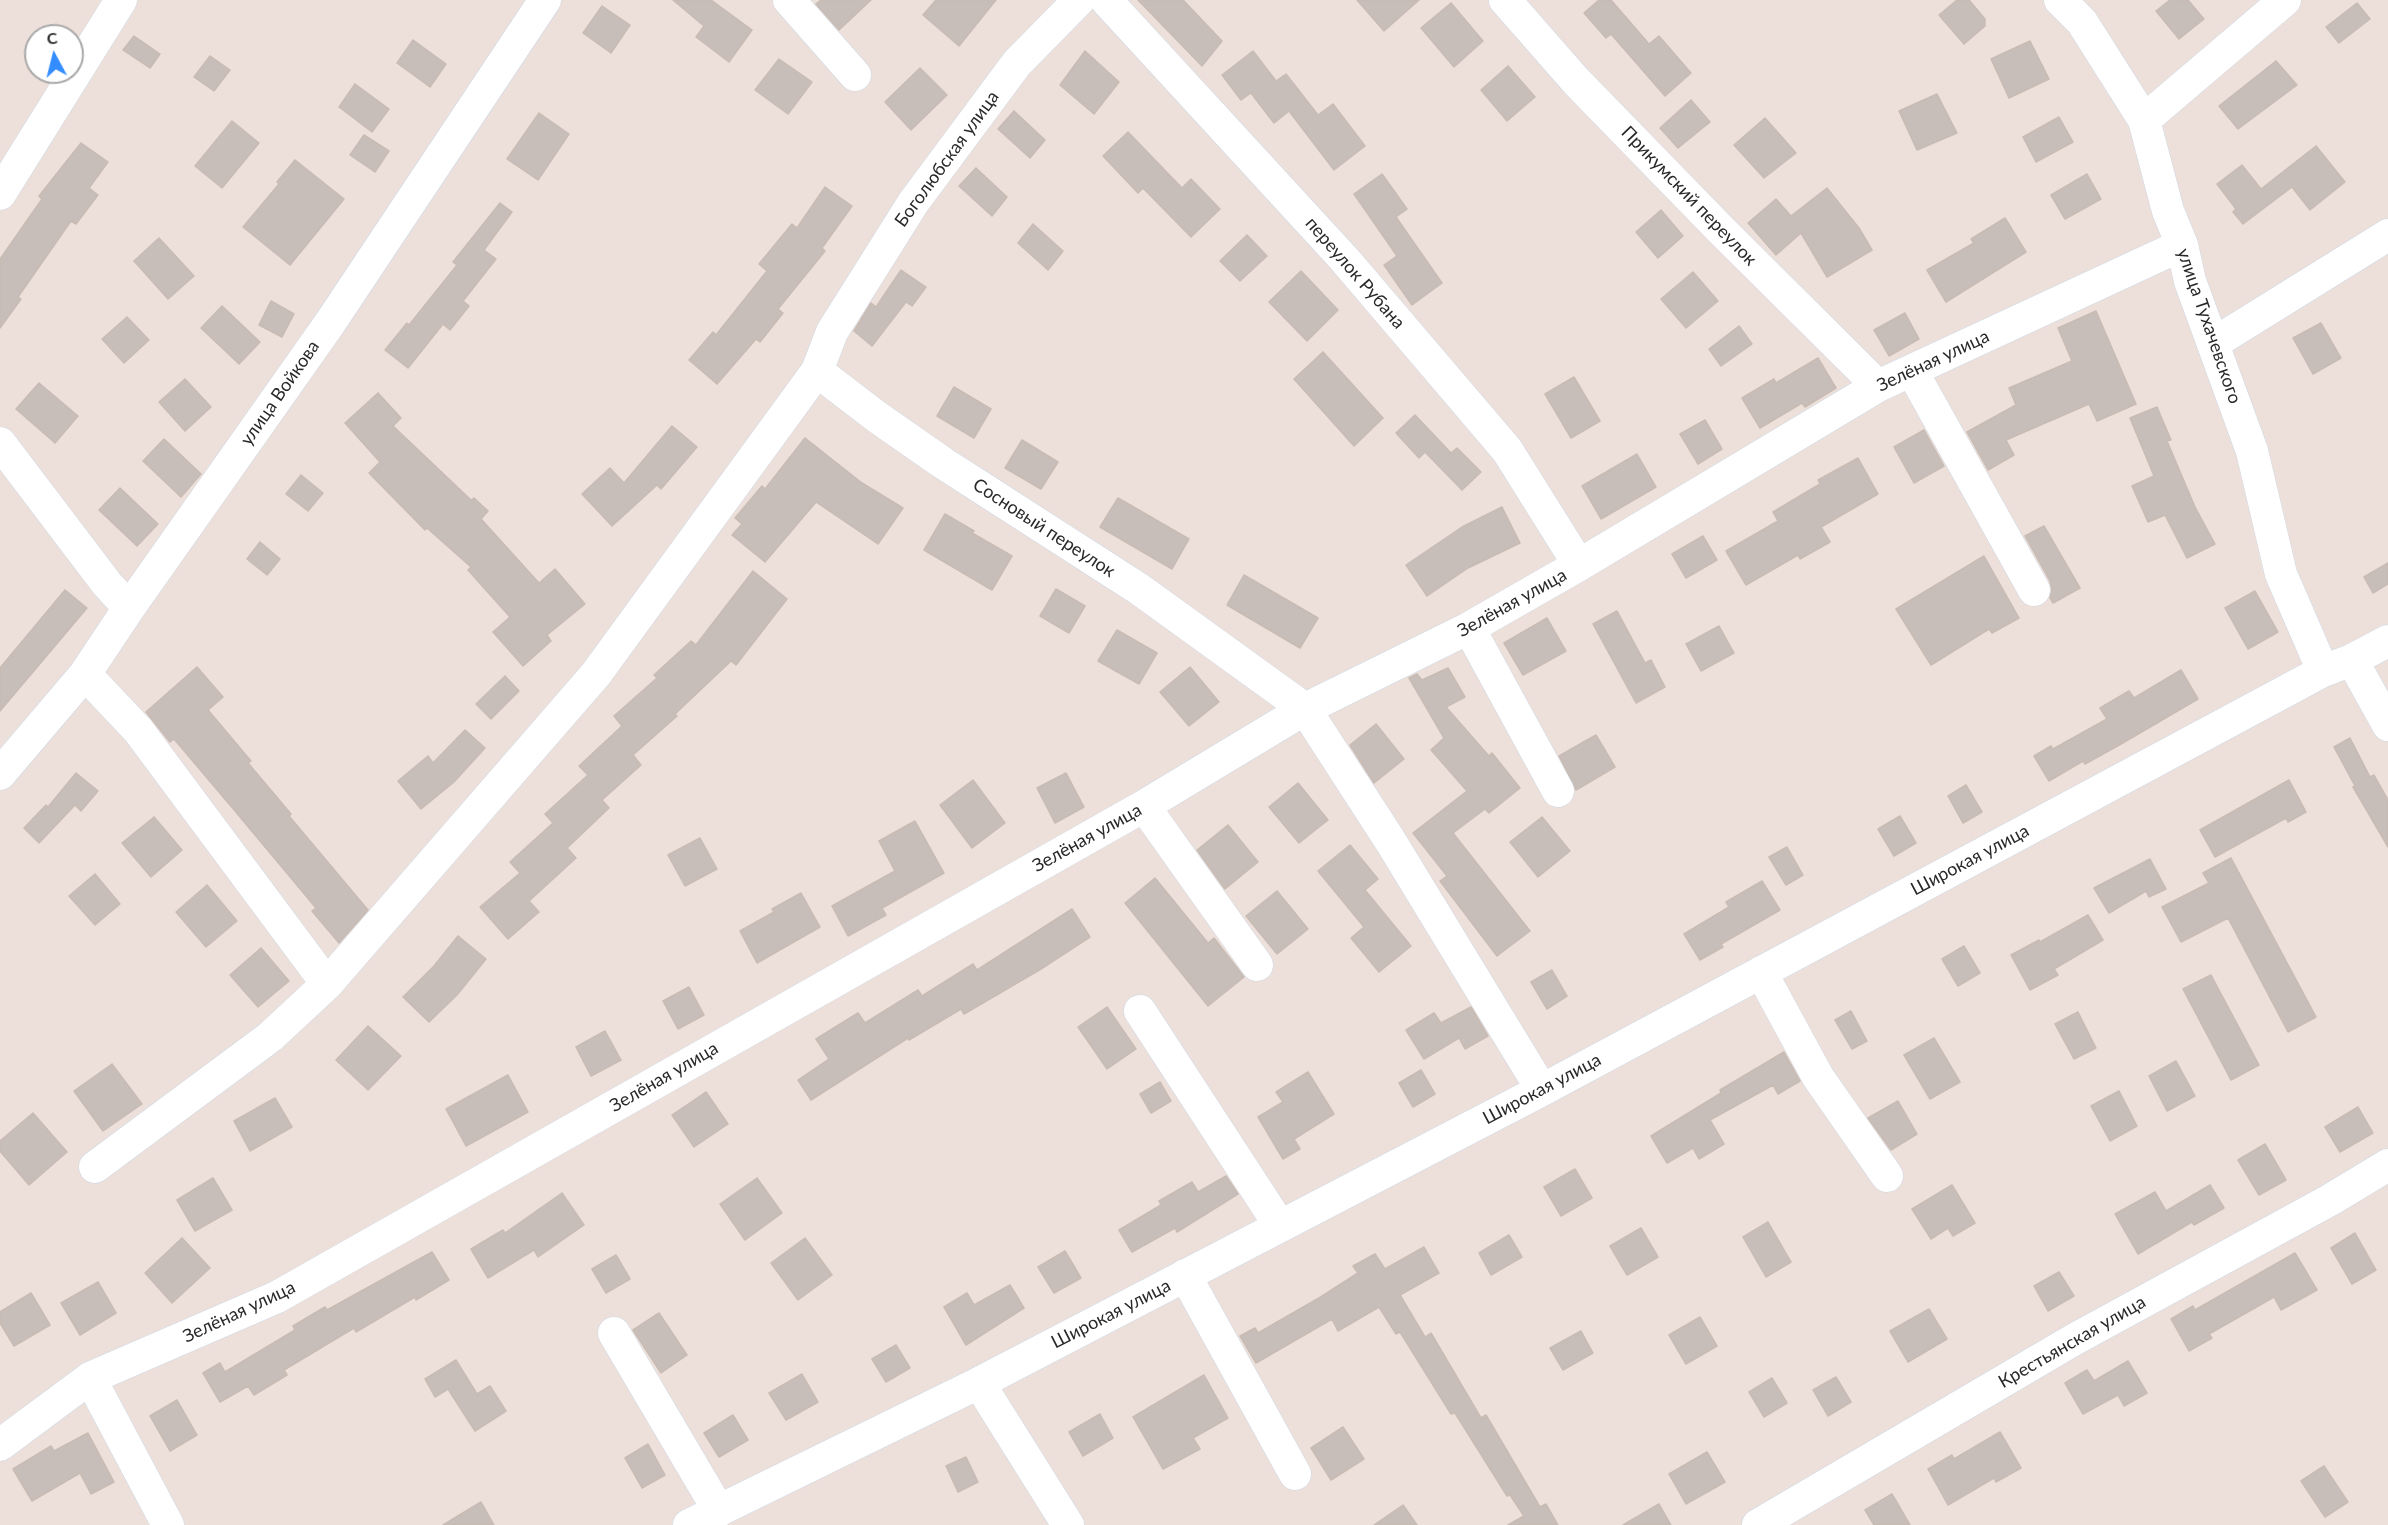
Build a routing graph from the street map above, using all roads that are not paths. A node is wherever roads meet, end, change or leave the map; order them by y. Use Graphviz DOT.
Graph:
graph roads {
  1 [pos="121,0"];
  2 [pos="545,0"];
  3 [pos="789,0"];
  4 [pos="1079,0"];
  5 [pos="1106,0"];
  6 [pos="1505,0"];
  7 [pos="2060,0"];
  8 [pos="2285,0"];
  9 [pos="855,75"];
  10 [pos="2144,120"];
  11 [pos="0,194"];
  12 [pos="2388,235"];
  13 [pos="2182,245"];
  14 [pos="2214,343"];
  15 [pos="1912,370"];
  16 [pos="817,371"];
  17 [pos="1878,386"];
  18 [pos="0,443"];
  19 [pos="1580,565"];
  20 [pos="2034,590"];
  21 [pos="129,608"];
  22 [pos="1469,628"];
  23 [pos="2388,641"];
  24 [pos="2352,660"];
  25 [pos="2323,671"];
  26 [pos="85,674"];
  27 [pos="1305,709"];
  28 [pos="2388,725"];
  29 [pos="0,774"];
  30 [pos="1558,791"];
  31 [pos="1144,806"];
  32 [pos="1257,965"];
  33 [pos="1761,972"];
  34 [pos="327,984"];
  35 [pos="1140,1011"];
  36 [pos="1542,1090"];
  37 [pos="2388,1165"];
  38 [pos="95,1167"];
  39 [pos="1887,1176"];
  40 [pos="1280,1226"];
  41 [pos="1185,1275"];
  42 [pos="614,1333"];
  43 [pos="90,1378"];
  44 [pos="979,1383"];
  45 [pos="0,1444"];
  46 [pos="1296,1474"];
  47 [pos="718,1511"];
  48 [pos="168,1525"];
  49 [pos="689,1525"];
  50 [pos="1068,1525"];
  51 [pos="1758,1525"];
  1 -- 11 [label="street"];
  2 -- 21 [label="street, улица Войкова"];
  3 -- 9 [label="street"];
  4 -- 16 [label="street, Боголюбская улица"];
  5 -- 19 [label="street, переулок Рубана"];
  6 -- 17 [label="street, Прикумский переулок"];
  7 -- 10 [label="street, улица Тухачевского"];
  8 -- 10 [label="street"];
  10 -- 13 [label="street, улица Тухачевского"];
  12 -- 14 [label="street"];
  13 -- 14 [label="street, улица Тухачевского"];
  13 -- 15 [label="street, Зелёная улица"];
  14 -- 25 [label="street, улица Тухачевского"];
  15 -- 17 [label="street, Зелёная улица"];
  15 -- 20 [label="street"];
  16 -- 27 [label="street, Сосновый переулок"];
  16 -- 34 [label="street"];
  17 -- 19 [label="street, Зелёная улица"];
  18 -- 21 [label="street"];
  19 -- 22 [label="street, Зелёная улица"];
  21 -- 26 [label="street, улица Войкова"];
  22 -- 27 [label="street, Зелёная улица"];
  22 -- 30 [label="street"];
  23 -- 24 [label="street, Широкая улица"];
  24 -- 25 [label="street, Широкая улица"];
  24 -- 28 [label="street"];
  25 -- 33 [label="street, Широкая улица"];
  26 -- 29 [label="street, улица Войкова"];
  26 -- 34 [label="street"];
  27 -- 31 [label="street, Зелёная улица"];
  27 -- 36 [label="street"];
  31 -- 32 [label="street"];
  31 -- 43 [label="street, Зелёная улица"];
  33 -- 36 [label="street, Широкая улица"];
  33 -- 39 [label="street"];
  34 -- 38 [label="street"];
  35 -- 40 [label="street"];
  36 -- 40 [label="street, Широкая улица"];
  37 -- 51 [label="street, Крестьянская улица"];
  40 -- 41 [label="street, Широкая улица"];
  41 -- 44 [label="street, Широкая улица"];
  41 -- 46 [label="street"];
  42 -- 47 [label="street"];
  43 -- 45 [label="street, Зелёная улица"];
  43 -- 48 [label="street"];
  44 -- 47 [label="street, Широкая улица"];
  44 -- 50 [label="street"];
  47 -- 49 [label="street, Широкая улица"];
}
